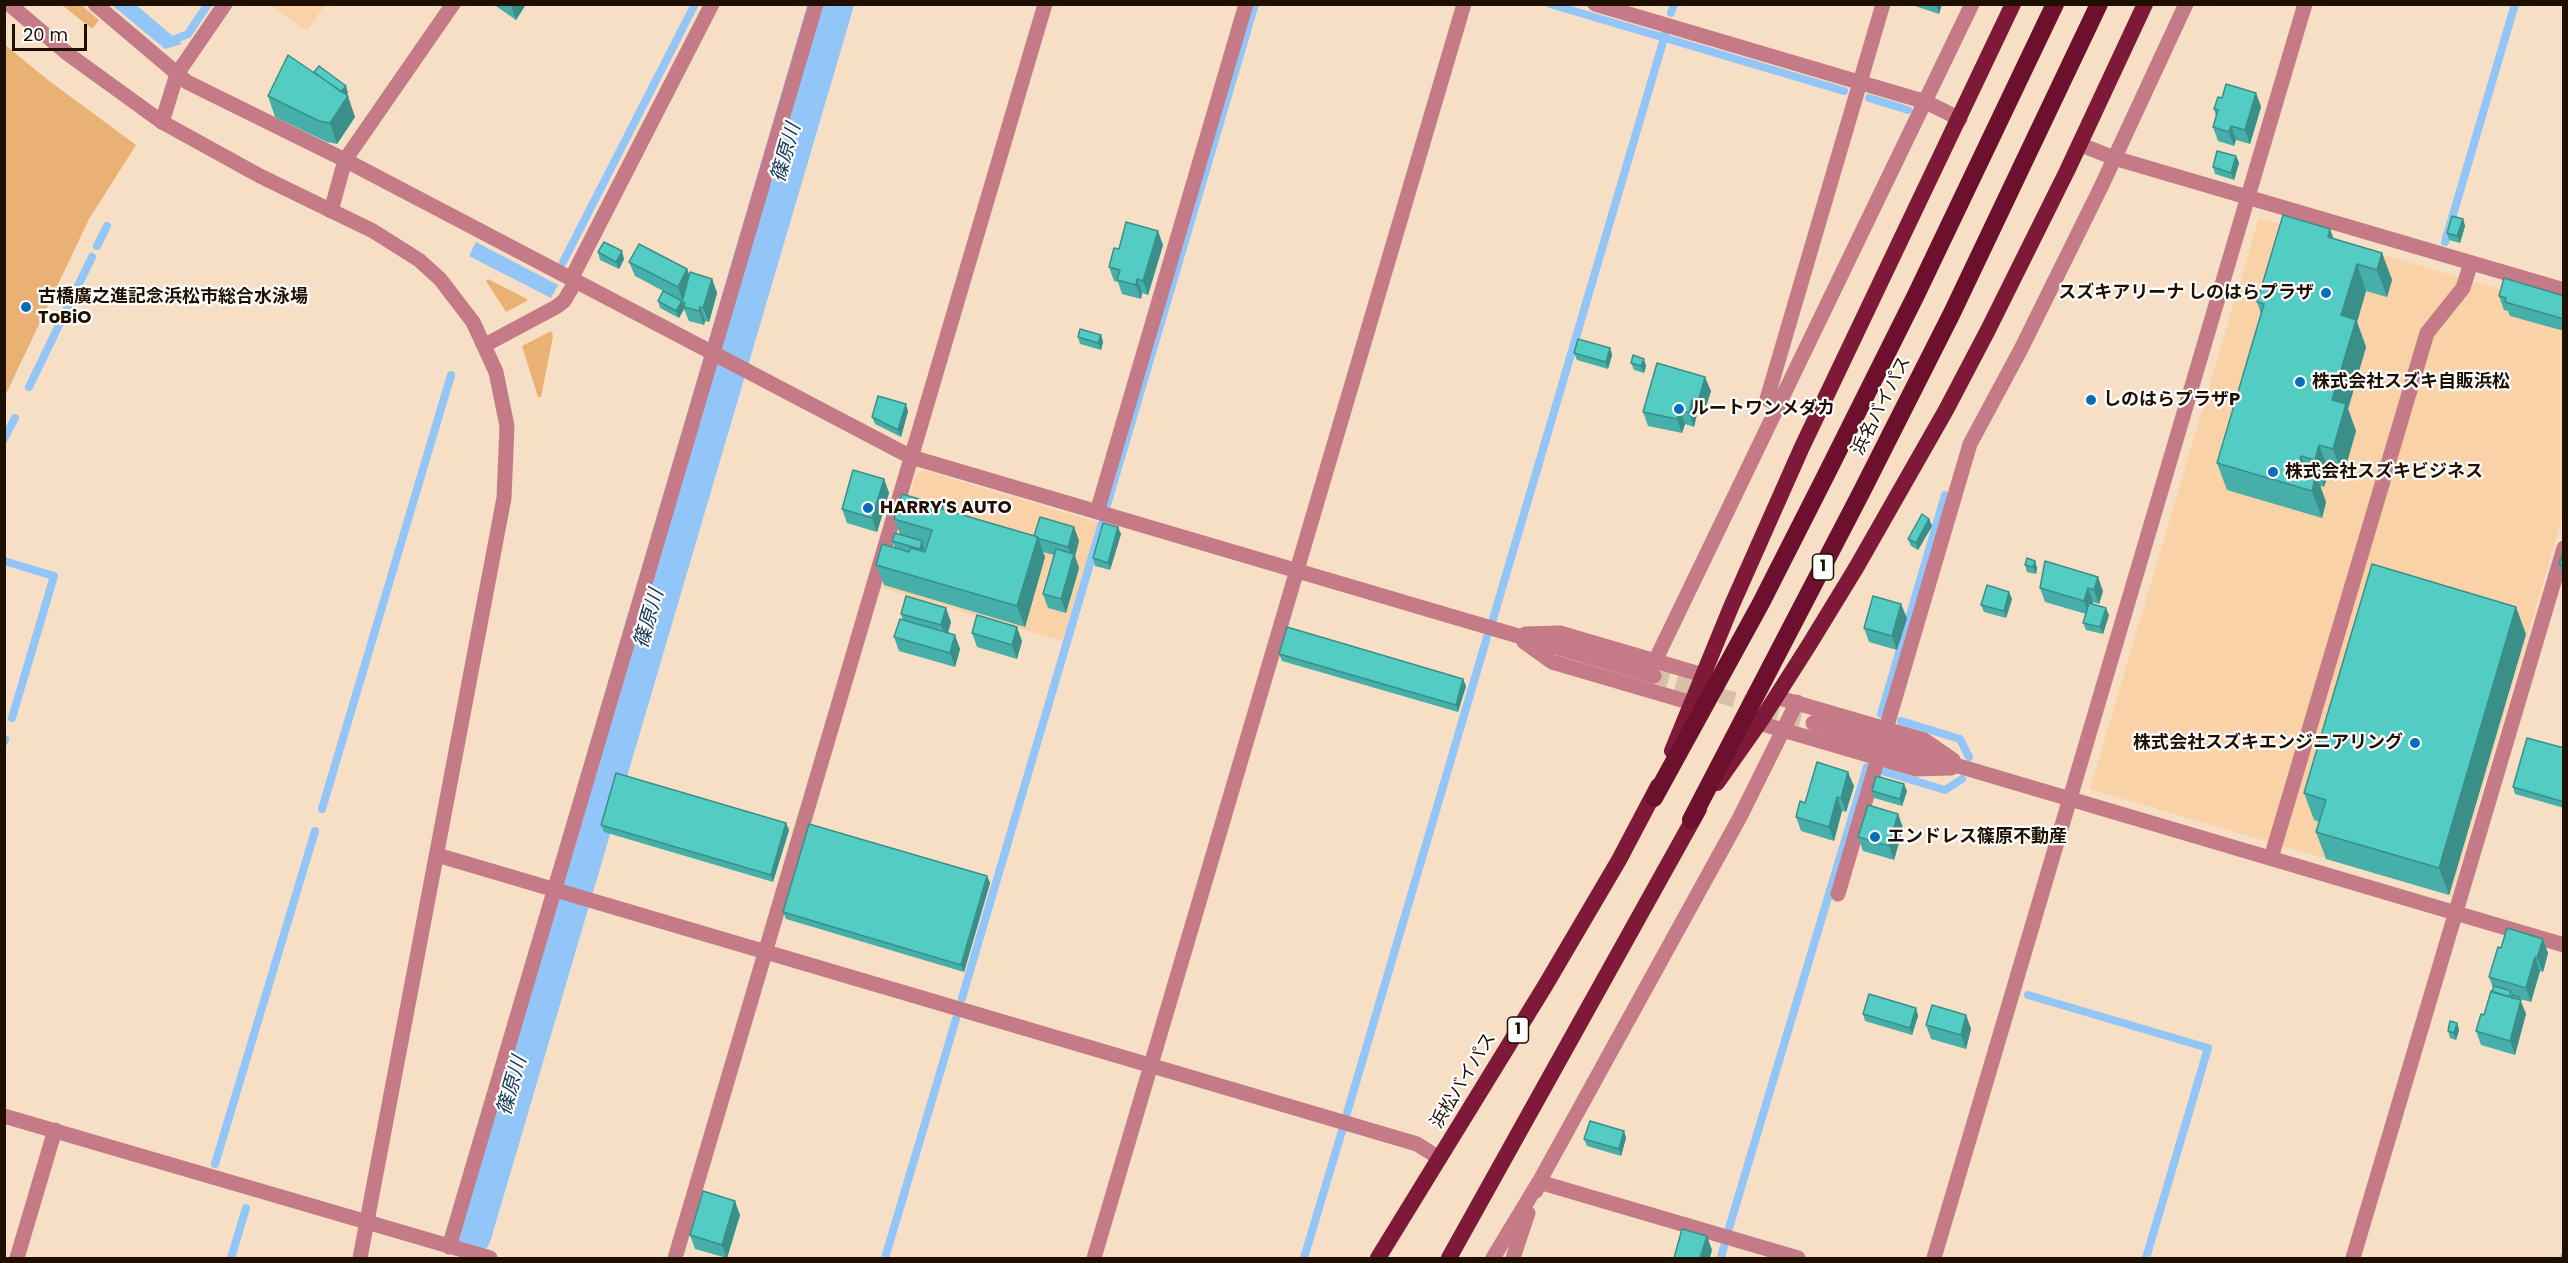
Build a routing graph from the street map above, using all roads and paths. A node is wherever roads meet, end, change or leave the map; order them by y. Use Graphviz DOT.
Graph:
graph roads {
  1 [pos="9,4"];
  2 [pos="95,4"];
  3 [pos="225,4"];
  4 [pos="453,4"];
  5 [pos="712,4"];
  6 [pos="816,4"];
  7 [pos="1045,4"];
  8 [pos="1246,4"];
  9 [pos="1464,4"];
  10 [pos="1595,4"];
  11 [pos="1883,4"];
  12 [pos="1972,4"];
  13 [pos="2013,4"];
  14 [pos="2055,4"];
  15 [pos="2099,4"];
  16 [pos="2145,4"];
  17 [pos="2187,4"];
  18 [pos="2305,4"];
  19 [pos="177,74"];
  20 [pos="1860,82"];
  21 [pos="1926,102"];
  22 [pos="1960,119"];
  23 [pos="162,122"];
  24 [pos="2079,144"];
  25 [pos="2115,158"];
  26 [pos="345,160"];
  27 [pos="2248,197"];
  28 [pos="331,211"];
  29 [pos="2471,263"];
  30 [pos="573,280"];
  31 [pos="2564,290"];
  32 [pos="485,345"];
  33 [pos="722,358"];
  34 [pos="1779,405"];
  35 [pos="911,457"];
  36 [pos="1097,512"];
  37 [pos="2564,548"];
  38 [pos="1297,571"];
  39 [pos="1513,634"];
  40 [pos="1654,668"];
  41 [pos="1703,675"];
  42 [pos="1776,697"];
  43 [pos="1797,702"];
  44 [pos="1692,703"];
  45 [pos="1759,723"];
  46 [pos="1813,723"];
  47 [pos="1886,729"];
  48 [pos="1783,730"];
  49 [pos="1878,758"];
  50 [pos="1963,768"];
  51 [pos="1654,798"];
  52 [pos="2069,799"];
  53 [pos="1691,820"];
  54 [pos="437,855"];
  55 [pos="2271,858"];
  56 [pos="564,892"];
  57 [pos="1838,894"];
  58 [pos="2456,913"];
  59 [pos="2564,945"];
  60 [pos="765,951"];
  61 [pos="1151,1065"];
  62 [pos="4,1116"];
  63 [pos="55,1130"];
  64 [pos="1439,1158"];
  65 [pos="1539,1182"];
  66 [pos="367,1222"];
  67 [pos="449,1247"];
  68 [pos="17,1258"];
  69 [pos="360,1258"];
  70 [pos="490,1258"];
  71 [pos="675,1258"];
  72 [pos="1094,1258"];
  73 [pos="1378,1258"];
  74 [pos="1449,1258"];
  75 [pos="1493,1258"];
  76 [pos="1513,1258"];
  77 [pos="1798,1258"];
  78 [pos="1934,1258"];
  79 [pos="2353,1258"];
  1 -- 23 [label="street"];
  2 -- 19 [label="street"];
  3 -- 19 [label="street"];
  4 -- 26 [label="street"];
  5 -- 30 [label="street"];
  6 -- 33 [label="street"];
  7 -- 35 [label="street"];
  8 -- 36 [label="street"];
  9 -- 38 [label="street"];
  10 -- 20 [label="street"];
  11 -- 20 [label="street"];
  12 -- 21 [label="street"];
  13 -- 22 [label="highway, 浜松バイパス"];
  14 -- 51 [label="highway, 浜名バイパス / 1"];
  15 -- 53 [label="highway, 浜名バイパス / 1"];
  16 -- 24 [label="highway"];
  17 -- 25 [label="street"];
  18 -- 27 [label="street"];
  19 -- 23 [label="street"];
  19 -- 26 [label="street"];
  20 -- 21 [label="street"];
  20 -- 34 [label="street"];
  21 -- 22 [label="street"];
  21 -- 34 [label="street"];
  22 -- 41 [label="highway, 浜松バイパス"];
  23 -- 28 [label="street"];
  24 -- 25 [label="street"];
  24 -- 42 [label="highway"];
  25 -- 27 [label="street"];
  25 -- 47 [label="street"];
  26 -- 28 [label="street"];
  26 -- 30 [label="street"];
  27 -- 29 [label="street"];
  27 -- 52 [label="street"];
  28 -- 32 [label="street"];
  29 -- 31 [label="street"];
  29 -- 55 [label="street"];
  30 -- 32 [label="street"];
  30 -- 33 [label="street"];
  32 -- 54 [label="street"];
  33 -- 35 [label="street"];
  33 -- 56 [label="street"];
  34 -- 40 [label="street"];
  35 -- 36 [label="street"];
  35 -- 60 [label="street"];
  36 -- 38 [label="street"];
  37 -- 58 [label="street"];
  38 -- 39 [label="street"];
  38 -- 61 [label="street"];
  39 -- 40 [label="street"];
  39 -- 44 [label="street"];
  40 -- 41 [label="street"];
  41 -- 44 [label="highway, 浜松バイパス"];
  42 -- 43 [label="street"];
  42 -- 45 [label="highway"];
  43 -- 47 [label="street"];
  43 -- 48 [label="street"];
  44 -- 51 [label="highway, 浜松バイパス"];
  45 -- 48 [label="street"];
  45 -- 53 [label="highway"];
  46 -- 50 [label="street"];
  47 -- 50 [label="street"];
  48 -- 49 [label="street"];
  48 -- 65 [label="street"];
  49 -- 50 [label="street"];
  49 -- 57 [label="street"];
  50 -- 52 [label="street"];
  51 -- 64 [label="highway, 浜松バイパス / 1"];
  52 -- 55 [label="street"];
  52 -- 78 [label="street"];
  53 -- 74 [label="highway, 1"];
  54 -- 56 [label="street"];
  54 -- 66 [label="street"];
  55 -- 58 [label="street"];
  56 -- 60 [label="street"];
  56 -- 67 [label="street"];
  58 -- 59 [label="street"];
  58 -- 79 [label="street"];
  60 -- 61 [label="street"];
  60 -- 71 [label="street"];
  61 -- 64 [label="street"];
  61 -- 72 [label="street"];
  62 -- 63 [label="street"];
  63 -- 66 [label="street"];
  63 -- 68 [label="street"];
  64 -- 73 [label="highway, 浜松バイパス / 1"];
  65 -- 75 [label="street"];
  65 -- 76 [label="street"];
  65 -- 77 [label="street"];
  66 -- 67 [label="street"];
  66 -- 69 [label="street"];
  67 -- 70 [label="street"];
}
